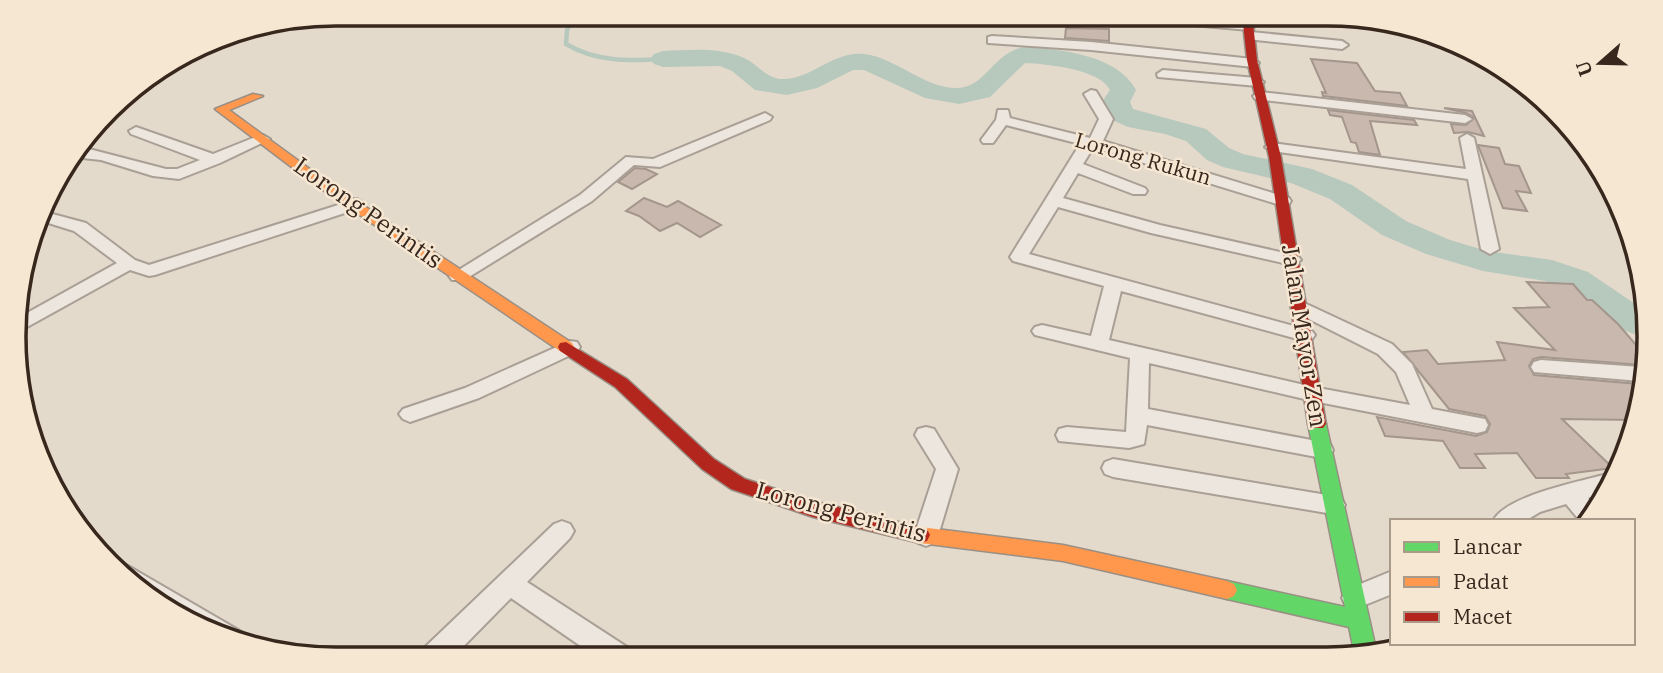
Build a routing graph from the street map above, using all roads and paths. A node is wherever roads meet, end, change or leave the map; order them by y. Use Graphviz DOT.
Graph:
graph roads {
  1 [pos="1249,26"];
  2 [pos="1254,26"];
  3 [pos="992,40"];
  4 [pos="1342,45"];
  5 [pos="1253,63"];
  6 [pos="1163,74"];
  7 [pos="1258,89"];
  8 [pos="1091,94"];
  9 [pos="257,96"];
  10 [pos="765,117"];
  11 [pos="1465,119"];
  12 [pos="136,131"];
  13 [pos="1466,138"];
  14 [pos="263,139"];
  15 [pos="988,140"];
  16 [pos="1091,143"];
  17 [pos="87,152"];
  18 [pos="1274,152"];
  19 [pos="215,160"];
  20 [pos="1074,166"];
  21 [pos="1475,175"];
  22 [pos="1139,191"];
  23 [pos="1052,200"];
  24 [pos="1283,201"];
  25 [pos="356,204"];
  26 [pos="50,218"];
  27 [pos="1490,249"];
  28 [pos="1292,260"];
  29 [pos="129,264"];
  30 [pos="458,276"];
  31 [pos="1114,284"];
  32 [pos="1300,307"];
  33 [pos="27,321"];
  34 [pos="1042,331"];
  35 [pos="1306,335"];
  36 [pos="1098,344"];
  37 [pos="570,347"];
  38 [pos="1140,353"];
  39 [pos="1541,367"];
  40 [pos="1634,374"];
  41 [pos="1313,394"];
  42 [pos="410,414"];
  43 [pos="1424,414"];
  44 [pos="1137,415"];
  45 [pos="1477,425"];
  46 [pos="926,435"];
  47 [pos="1067,435"];
  48 [pos="1322,450"];
  49 [pos="1113,468"];
  50 [pos="1598,486"];
  51 [pos="1572,495"];
  52 [pos="1333,505"];
  53 [pos="1584,509"];
  54 [pos="1508,519"];
  55 [pos="562,531"];
  56 [pos="926,536"];
  57 [pos="509,583"];
  58 [pos="1390,584"];
  59 [pos="1356,609"];
  60 [pos="1364,644"];
  61 [pos="444,647"];
  62 [pos="604,647"];
  1 -- 5 [label="street, Jalan Mayor Zen"];
  2 -- 4 [label="street"];
  3 -- 5 [label="street"];
  5 -- 7 [label="street, Jalan Mayor Zen"];
  6 -- 7 [label="street"];
  7 -- 11 [label="street"];
  7 -- 18 [label="street, Jalan Mayor Zen"];
  8 -- 16 [label="street"];
  9 -- 14 [label="street, Lorong Perintis"];
  10 -- 30 [label="street"];
  12 -- 19 [label="street"];
  13 -- 21 [label="street"];
  14 -- 19 [label="street"];
  14 -- 25 [label="street, Lorong Perintis"];
  15 -- 16 [label="street, Lorong Rukun"];
  16 -- 20 [label="street"];
  16 -- 24 [label="street, Lorong Rukun"];
  17 -- 19 [label="street"];
  18 -- 21 [label="street"];
  18 -- 24 [label="street, Jalan Mayor Zen"];
  20 -- 22 [label="street"];
  20 -- 23 [label="street"];
  21 -- 27 [label="street"];
  23 -- 28 [label="street"];
  23 -- 31 [label="street"];
  24 -- 28 [label="street, Jalan Mayor Zen"];
  25 -- 29 [label="street"];
  25 -- 30 [label="street, Lorong Perintis"];
  26 -- 29 [label="street"];
  28 -- 32 [label="street, Jalan Mayor Zen"];
  29 -- 33 [label="street"];
  30 -- 37 [label="street, Lorong Perintis"];
  31 -- 35 [label="street"];
  31 -- 36 [label="street"];
  32 -- 35 [label="street, Jalan Mayor Zen"];
  32 -- 43 [label="street"];
  34 -- 36 [label="street"];
  35 -- 41 [label="street, Jalan Mayor Zen"];
  36 -- 38 [label="street"];
  37 -- 42 [label="street"];
  37 -- 56 [label="street, Lorong Perintis"];
  38 -- 41 [label="street"];
  38 -- 44 [label="street"];
  39 -- 40 [label="street"];
  41 -- 43 [label="street"];
  41 -- 48 [label="street, Jalan Mayor Zen"];
  43 -- 45 [label="street"];
  44 -- 47 [label="street"];
  44 -- 48 [label="street"];
  46 -- 56 [label="street"];
  48 -- 52 [label="street, Jalan Mayor Zen"];
  49 -- 52 [label="street"];
  50 -- 51 [label="street"];
  51 -- 53 [label="street"];
  51 -- 54 [label="street"];
  52 -- 59 [label="street, Jalan Mayor Zen"];
  55 -- 57 [label="street"];
  56 -- 59 [label="street, Lorong Perintis"];
  57 -- 61 [label="street"];
  57 -- 62 [label="street"];
  58 -- 59 [label="street"];
  59 -- 60 [label="street, Jalan Mayor Zen"];
}
